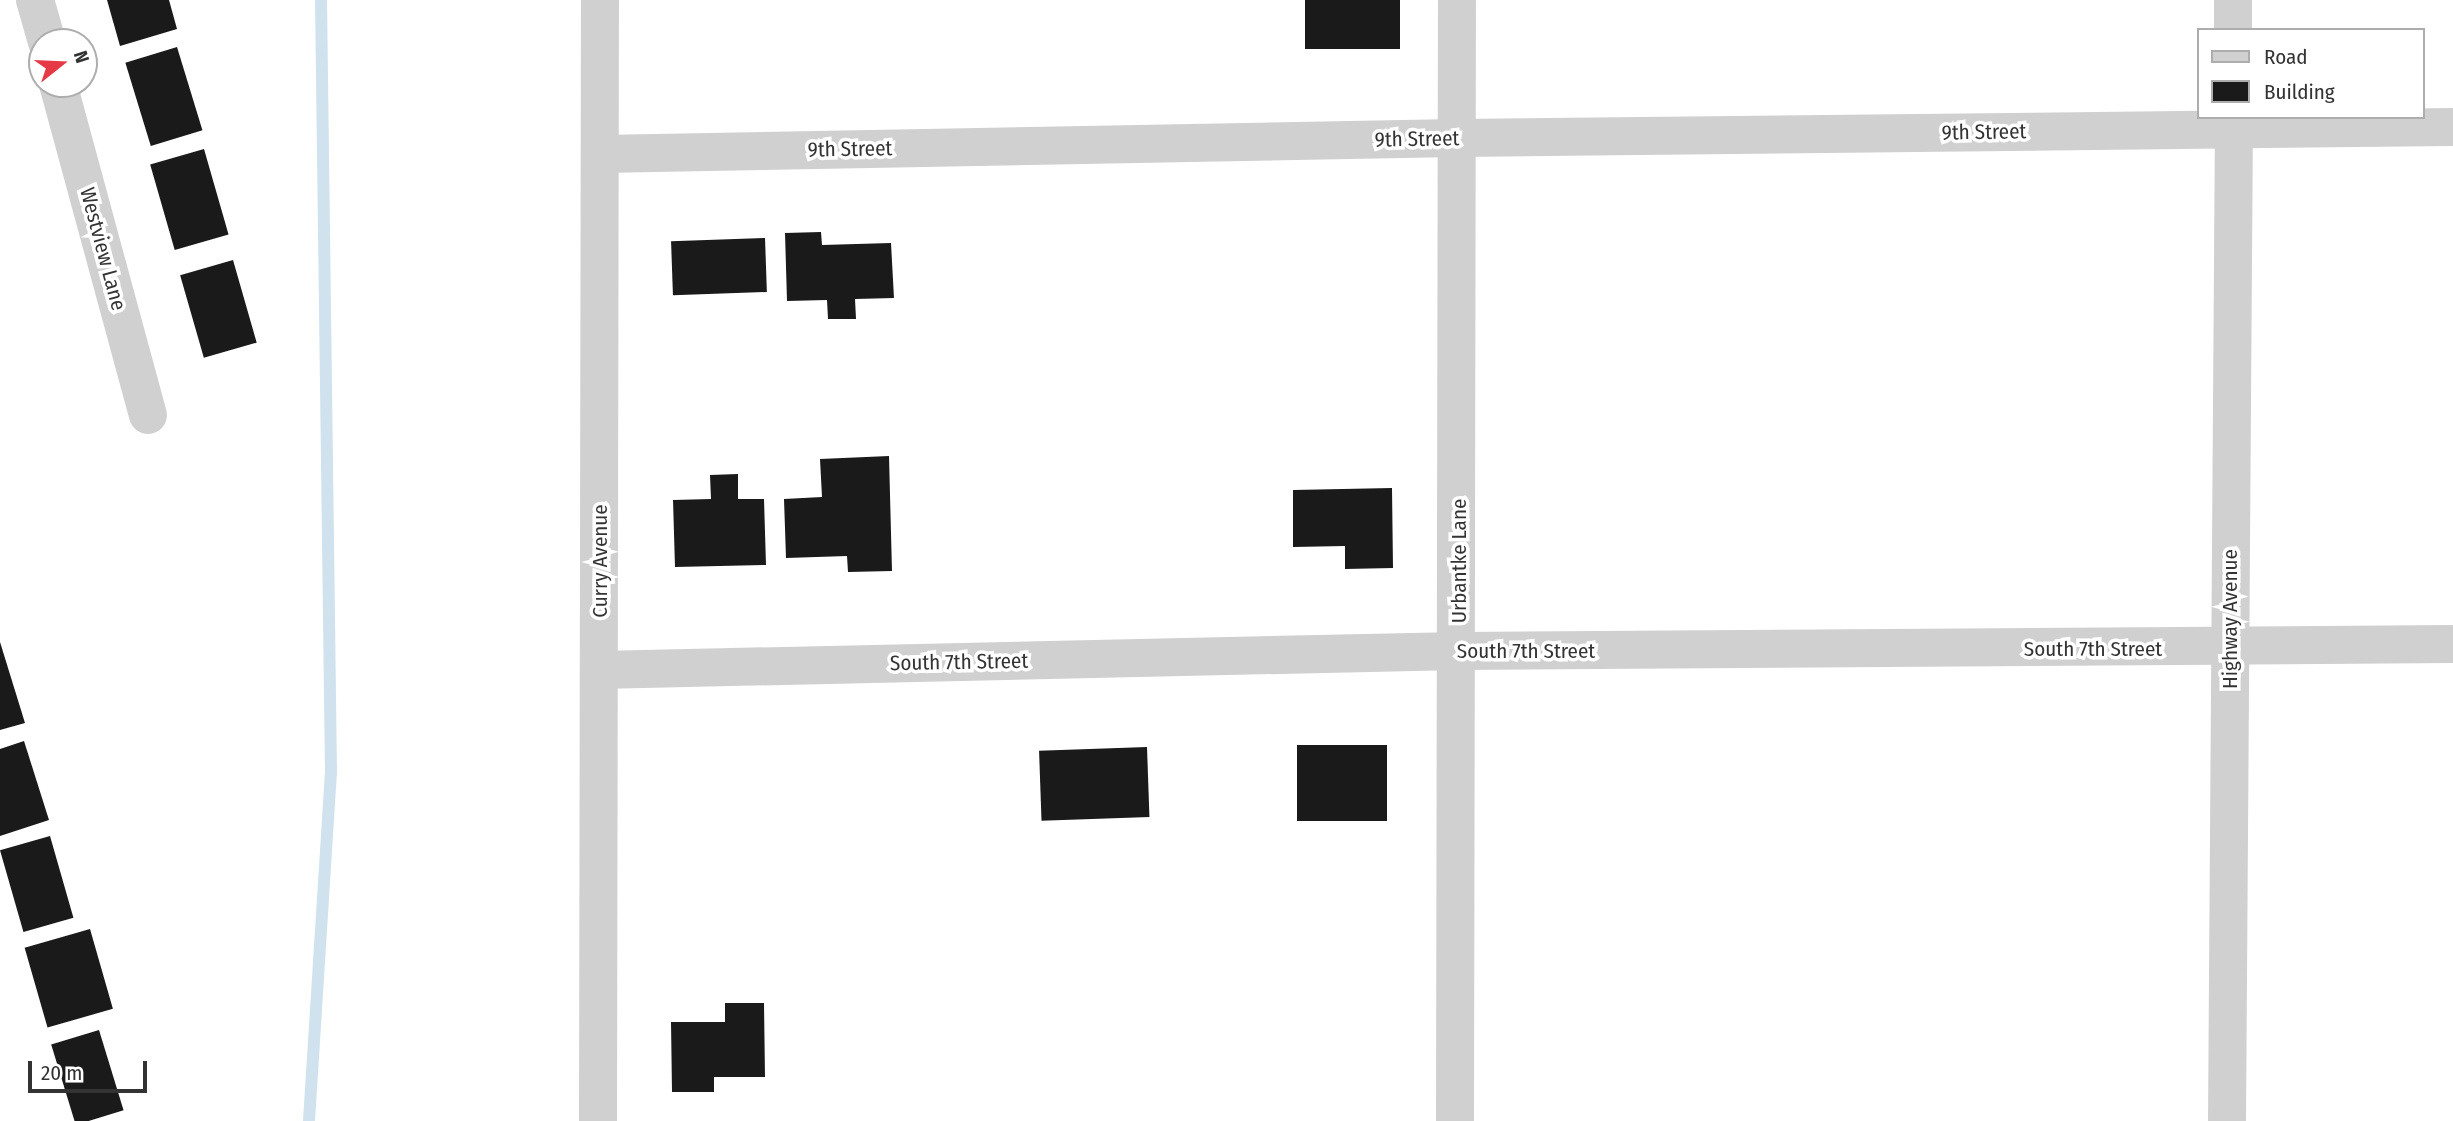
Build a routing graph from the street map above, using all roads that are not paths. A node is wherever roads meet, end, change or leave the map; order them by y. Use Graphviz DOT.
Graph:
graph roads {
  1 [pos="35,0"];
  2 [pos="600,0"];
  3 [pos="1457,0"];
  4 [pos="2233,0"];
  5 [pos="43,28"];
  6 [pos="2234,28"];
  7 [pos="62,98"];
  8 [pos="2234,123"];
  9 [pos="2453,127"];
  10 [pos="1456,138"];
  11 [pos="600,154"];
  12 [pos="148,415"];
  13 [pos="2453,643"];
  14 [pos="2230,648"];
  15 [pos="1459,651"];
  16 [pos="599,670"];
  17 [pos="598,1121"];
  18 [pos="1455,1121"];
  19 [pos="2227,1121"];
  1 -- 5 [label="street"];
  2 -- 11 [label="street, Curry Avenue"];
  3 -- 10 [label="street, Urbantke Lane"];
  4 -- 6 [label="street"];
  7 -- 12 [label="street, Westview Lane"];
  8 -- 9 [label="street, 9th Street"];
  8 -- 10 [label="street, 9th Street"];
  8 -- 14 [label="street, Highway Avenue"];
  10 -- 11 [label="street, 9th Street"];
  10 -- 15 [label="street, Urbantke Lane"];
  11 -- 16 [label="street, Curry Avenue"];
  13 -- 14 [label="street, South 7th Street"];
  14 -- 15 [label="street, South 7th Street"];
  14 -- 19 [label="street, Highway Avenue"];
  15 -- 16 [label="street, South 7th Street"];
  15 -- 18 [label="street, Urbantke Lane"];
  16 -- 17 [label="street, Curry Avenue"];
}
